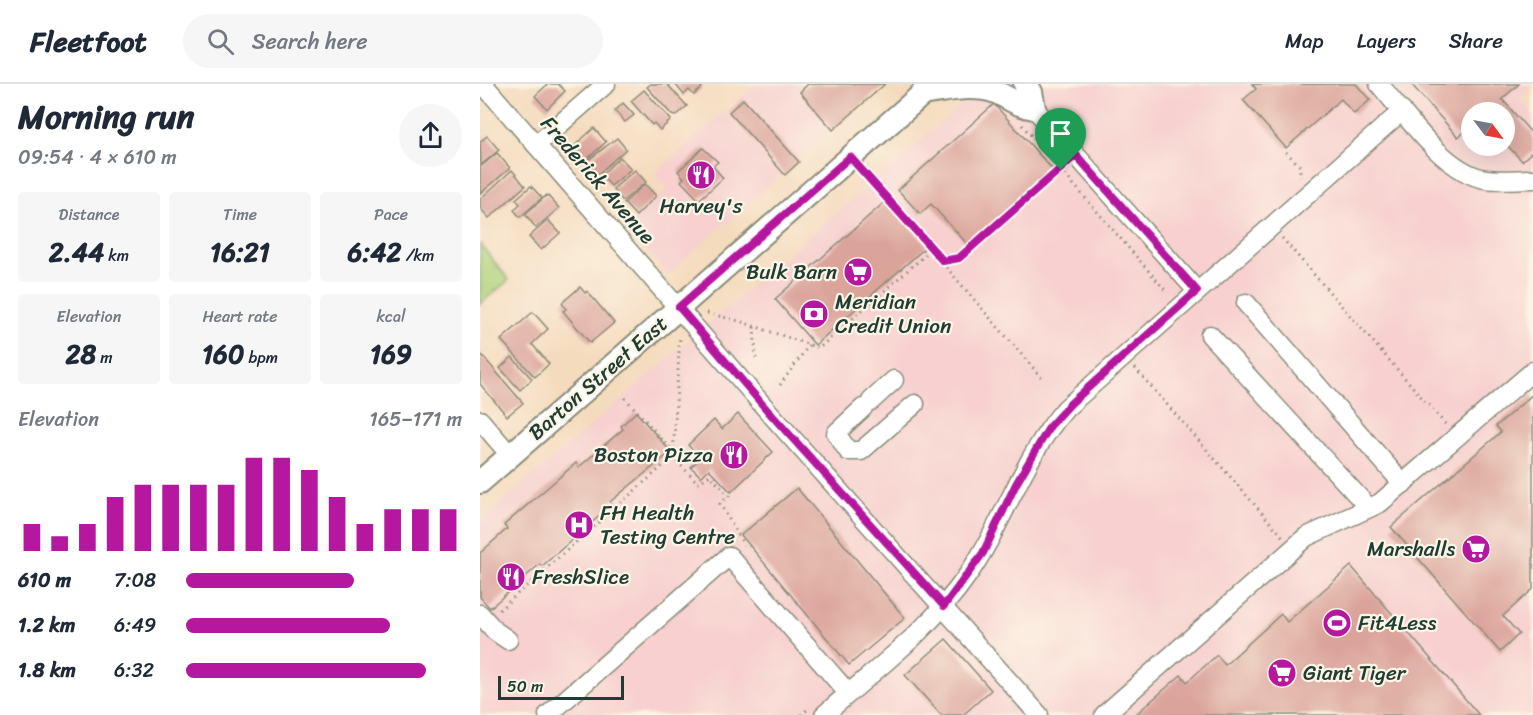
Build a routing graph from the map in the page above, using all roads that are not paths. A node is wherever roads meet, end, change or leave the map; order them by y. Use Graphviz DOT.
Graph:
graph roads {
  1 [pos="483,84"];
  2 [pos="606,84"];
  3 [pos="1025,84"];
  4 [pos="1379,84"];
  5 [pos="928,89"];
  6 [pos="1402,111"];
  7 [pos="1026,115"];
  8 [pos="536,145"];
  9 [pos="1533,179"];
  10 [pos="1197,291"];
  11 [pos="1246,303"];
  12 [pos="679,307"];
  13 [pos="1210,335"];
  14 [pos="1533,371"];
  15 [pos="894,380"];
  16 [pos="915,404"];
  17 [pos="480,420"];
  18 [pos="510,455"];
  19 [pos="480,482"];
  20 [pos="1403,484"];
  21 [pos="1369,508"];
  22 [pos="944,606"];
  23 [pos="485,615"];
  24 [pos="508,640"];
  25 [pos="848,693"];
  26 [pos="548,715"];
  27 [pos="824,715"];
  28 [pos="1039,715"];
  29 [pos="1104,715"];
  1 -- 8 [label="street, Frederick Avenue"];
  2 -- 8 [label="street"];
  3 -- 7 [label="main road"];
  4 -- 6 [label="street"];
  5 -- 7 [label="main road"];
  5 -- 12 [label="main road, Barton Street East"];
  6 -- 9 [label="street"];
  6 -- 10 [label="street"];
  7 -- 10 [label="street"];
  8 -- 12 [label="street, Frederick Avenue"];
  10 -- 22 [label="street"];
  11 -- 20 [label="street"];
  12 -- 18 [label="main road, Barton Street East"];
  12 -- 22 [label="street, Frederick Avenue"];
  13 -- 21 [label="street"];
  14 -- 20 [label="street"];
  15 -- 16 [label="street"];
  17 -- 18 [label="street"];
  18 -- 19 [label="main road, Barton Street East"];
  20 -- 21 [label="street"];
  21 -- 29 [label="street"];
  22 -- 25 [label="street"];
  22 -- 28 [label="street, Frederick Avenue"];
  23 -- 24 [label="street"];
  25 -- 26 [label="street"];
  25 -- 27 [label="street"];
}
